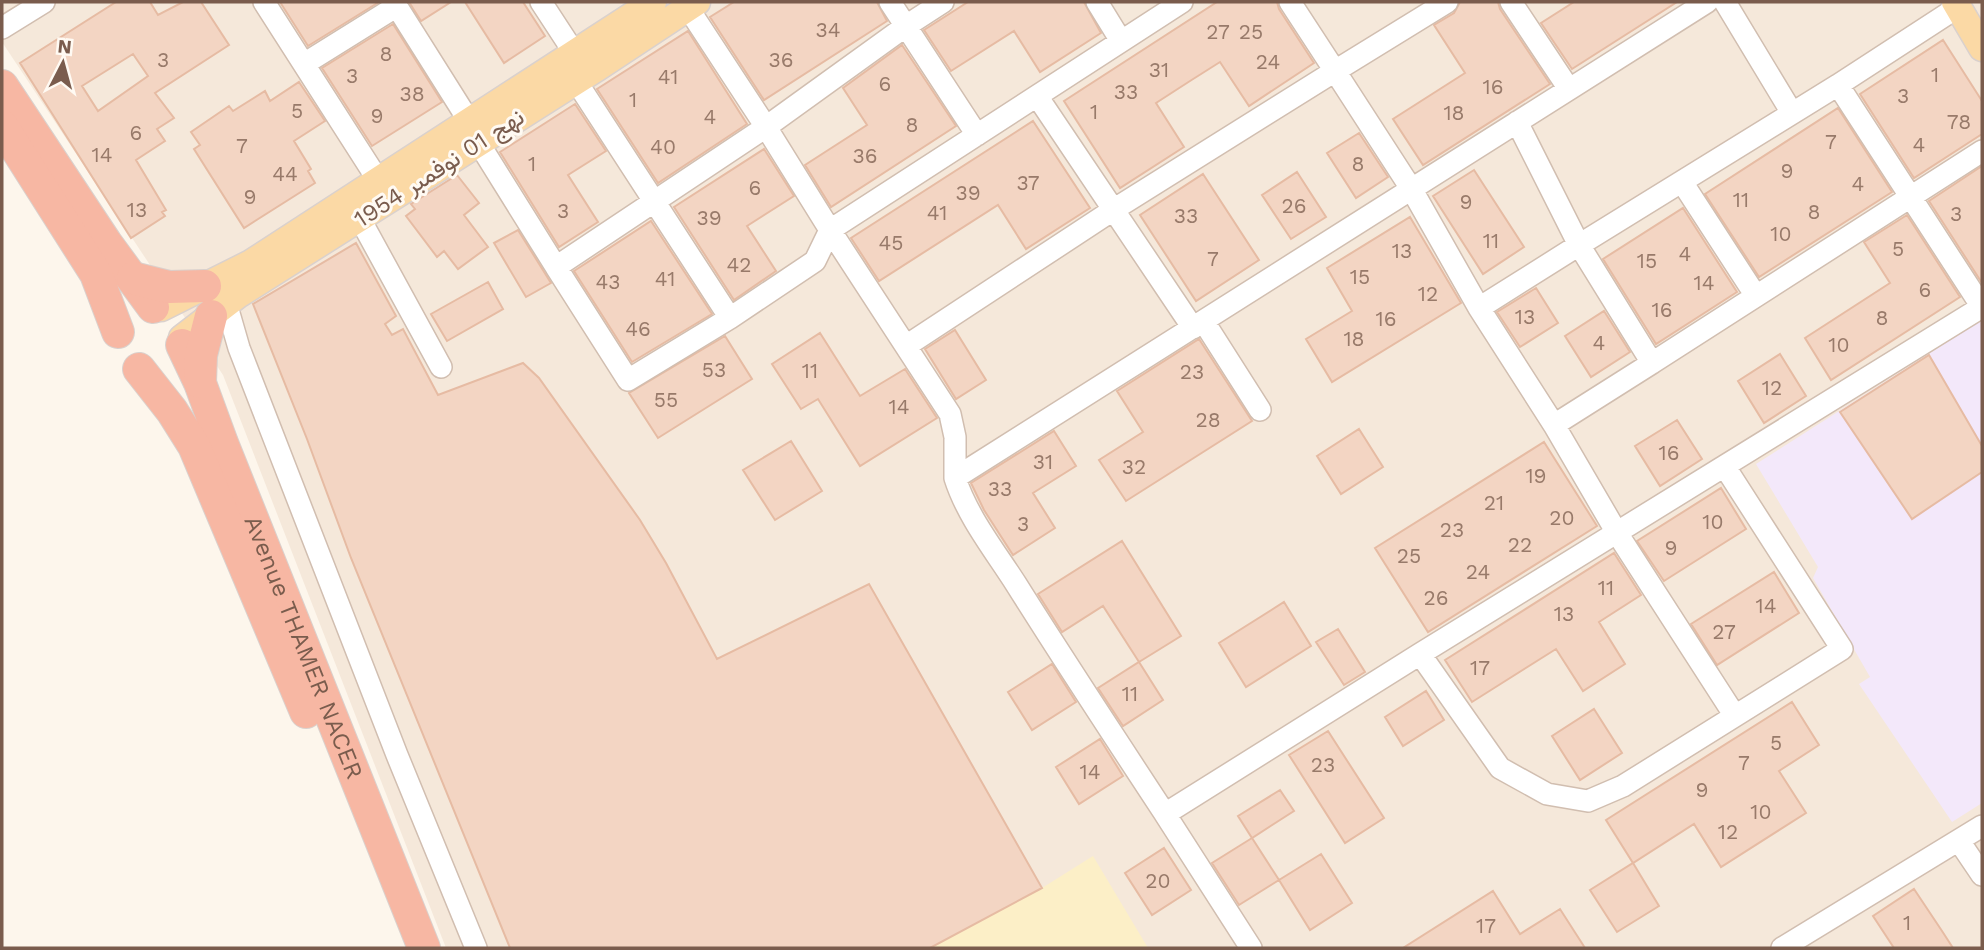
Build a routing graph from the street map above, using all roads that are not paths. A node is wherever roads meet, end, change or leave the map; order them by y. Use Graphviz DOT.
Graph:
graph roads {
  1 [pos="44,2"];
  2 [pos="264,2"];
  3 [pos="541,2"];
  4 [pos="653,2"];
  5 [pos="890,2"];
  6 [pos="943,2"];
  7 [pos="1097,2"];
  8 [pos="1182,2"];
  9 [pos="1290,2"];
  10 [pos="1447,2"];
  11 [pos="1511,2"];
  12 [pos="1725,2"];
  13 [pos="1704,3"];
  14 [pos="1969,3"];
  15 [pos="395,4"];
  16 [pos="693,5"];
  17 [pos="906,26"];
  18 [pos="2,28"];
  19 [pos="1121,41"];
  20 [pos="1982,48"];
  21 [pos="575,54"];
  22 [pos="304,64"];
  23 [pos="1335,71"];
  24 [pos="576,81"];
  25 [pos="1838,85"];
  26 [pos="2,86"];
  27 [pos="1569,89"];
  28 [pos="1037,96"];
  29 [pos="1792,113"];
  30 [pos="1517,122"];
  31 [pos="2,126"];
  32 [pos="766,127"];
  33 [pos="474,132"];
  34 [pos="976,135"];
  35 [pos="1982,151"];
  36 [pos="378,180"];
  37 [pos="1682,182"];
  38 [pos="1412,190"];
  39 [pos="1910,198"];
  40 [pos="653,204"];
  41 [pos="1113,210"];
  42 [pos="360,219"];
  43 [pos="830,230"];
  44 [pos="1579,245"];
  45 [pos="556,267"];
  46 [pos="133,278"];
  47 [pos="1756,296"];
  48 [pos="214,302"];
  49 [pos="1479,307"];
  50 [pos="1982,307"];
  51 [pos="157,308"];
  52 [pos="730,318"];
  53 [pos="1199,325"];
  54 [pos="118,332"];
  55 [pos="182,342"];
  56 [pos="906,346"];
  57 [pos="1652,363"];
  58 [pos="441,367"];
  59 [pos="139,369"];
  60 [pos="200,383"];
  61 [pos="1260,410"];
  62 [pos="1554,425"];
  63 [pos="1725,467"];
  64 [pos="955,478"];
  65 [pos="1617,533"];
  66 [pos="1420,654"];
  67 [pos="1735,716"];
  68 [pos="1165,814"];
  69 [pos="1982,826"];
  70 [pos="1959,841"];
  71 [pos="1982,875"];
  72 [pos="403,948"];
  73 [pos="424,948"];
  74 [pos="476,948"];
  75 [pos="1251,948"];
  76 [pos="1782,948"];
  1 -- 18 [label="street"];
  2 -- 22 [label="street"];
  3 -- 21 [label="street"];
  4 -- 21 [label="main road, نهج 01 نوفمبر 1954"];
  5 -- 17 [label="street"];
  6 -- 17 [label="street"];
  7 -- 19 [label="street"];
  8 -- 19 [label="street"];
  9 -- 23 [label="street"];
  10 -- 23 [label="street"];
  11 -- 27 [label="street"];
  12 -- 29 [label="street"];
  13 -- 27 [label="street"];
  14 -- 20 [label="main road"];
  14 -- 25 [label="street"];
  15 -- 22 [label="street"];
  15 -- 33 [label="street"];
  16 -- 24 [label="main road, نهج 01 نوفمبر 1954"];
  16 -- 32 [label="street"];
  17 -- 32 [label="street"];
  17 -- 34 [label="street"];
  19 -- 28 [label="street"];
  21 -- 33 [label="main road, نهج 01 نوفمبر 1954"];
  22 -- 36 [label="street"];
  23 -- 38 [label="street"];
  23 -- 41 [label="street"];
  24 -- 33 [label="main road, نهج 01 نوفمبر 1954"];
  24 -- 40 [label="street"];
  25 -- 29 [label="street"];
  25 -- 39 [label="street"];
  26 -- 46 [label="highway"];
  27 -- 30 [label="street"];
  28 -- 34 [label="street"];
  28 -- 41 [label="street"];
  29 -- 37 [label="street"];
  30 -- 38 [label="street"];
  30 -- 44 [label="street"];
  31 -- 54 [label="highway"];
  32 -- 40 [label="street"];
  32 -- 43 [label="street"];
  33 -- 36 [label="main road, نهج 01 نوفمبر 1954"];
  33 -- 42 [label="main road, نهج 01 نوفمبر 1954"];
  33 -- 45 [label="street"];
  34 -- 43 [label="street"];
  35 -- 39 [label="street"];
  36 -- 48 [label="main road, نهج 01 نوفمبر 1954"];
  37 -- 44 [label="street"];
  37 -- 47 [label="street"];
  38 -- 49 [label="street"];
  38 -- 53 [label="street"];
  39 -- 47 [label="street"];
  39 -- 50 [label="street"];
  40 -- 45 [label="street"];
  40 -- 52 [label="street"];
  41 -- 53 [label="street"];
  41 -- 56 [label="street"];
  42 -- 48 [label="main road, نهج 01 نوفمبر 1954"];
  42 -- 58 [label="street"];
  43 -- 52 [label="street"];
  43 -- 56 [label="street"];
  44 -- 49 [label="street"];
  44 -- 57 [label="street"];
  45 -- 52 [label="street"];
  46 -- 48 [label="highway"];
  46 -- 51 [label="highway"];
  47 -- 57 [label="street"];
  48 -- 51 [label="main road, نهج 01 نوفمبر 1954"];
  48 -- 55 [label="main road, نهج 01 نوفمبر 1954"];
  48 -- 60 [label="highway"];
  48 -- 74 [label="street"];
  49 -- 62 [label="street"];
  50 -- 63 [label="street"];
  51 -- 54 [label="highway"];
  51 -- 55 [label="highway"];
  53 -- 61 [label="street"];
  53 -- 64 [label="street"];
  54 -- 59 [label="highway"];
  55 -- 59 [label="highway"];
  55 -- 60 [label="highway, Avenue THAMER NACER"];
  56 -- 64 [label="street"];
  57 -- 62 [label="street"];
  59 -- 72 [label="highway, Avenue THAMER NACER"];
  60 -- 73 [label="highway, Avenue THAMER NACER"];
  62 -- 65 [label="street"];
  63 -- 65 [label="street"];
  63 -- 67 [label="street"];
  64 -- 68 [label="street"];
  65 -- 66 [label="street"];
  65 -- 67 [label="street"];
  66 -- 67 [label="street"];
  66 -- 68 [label="street"];
  68 -- 75 [label="street"];
  69 -- 70 [label="street"];
  70 -- 71 [label="street"];
  70 -- 76 [label="street"];
}
